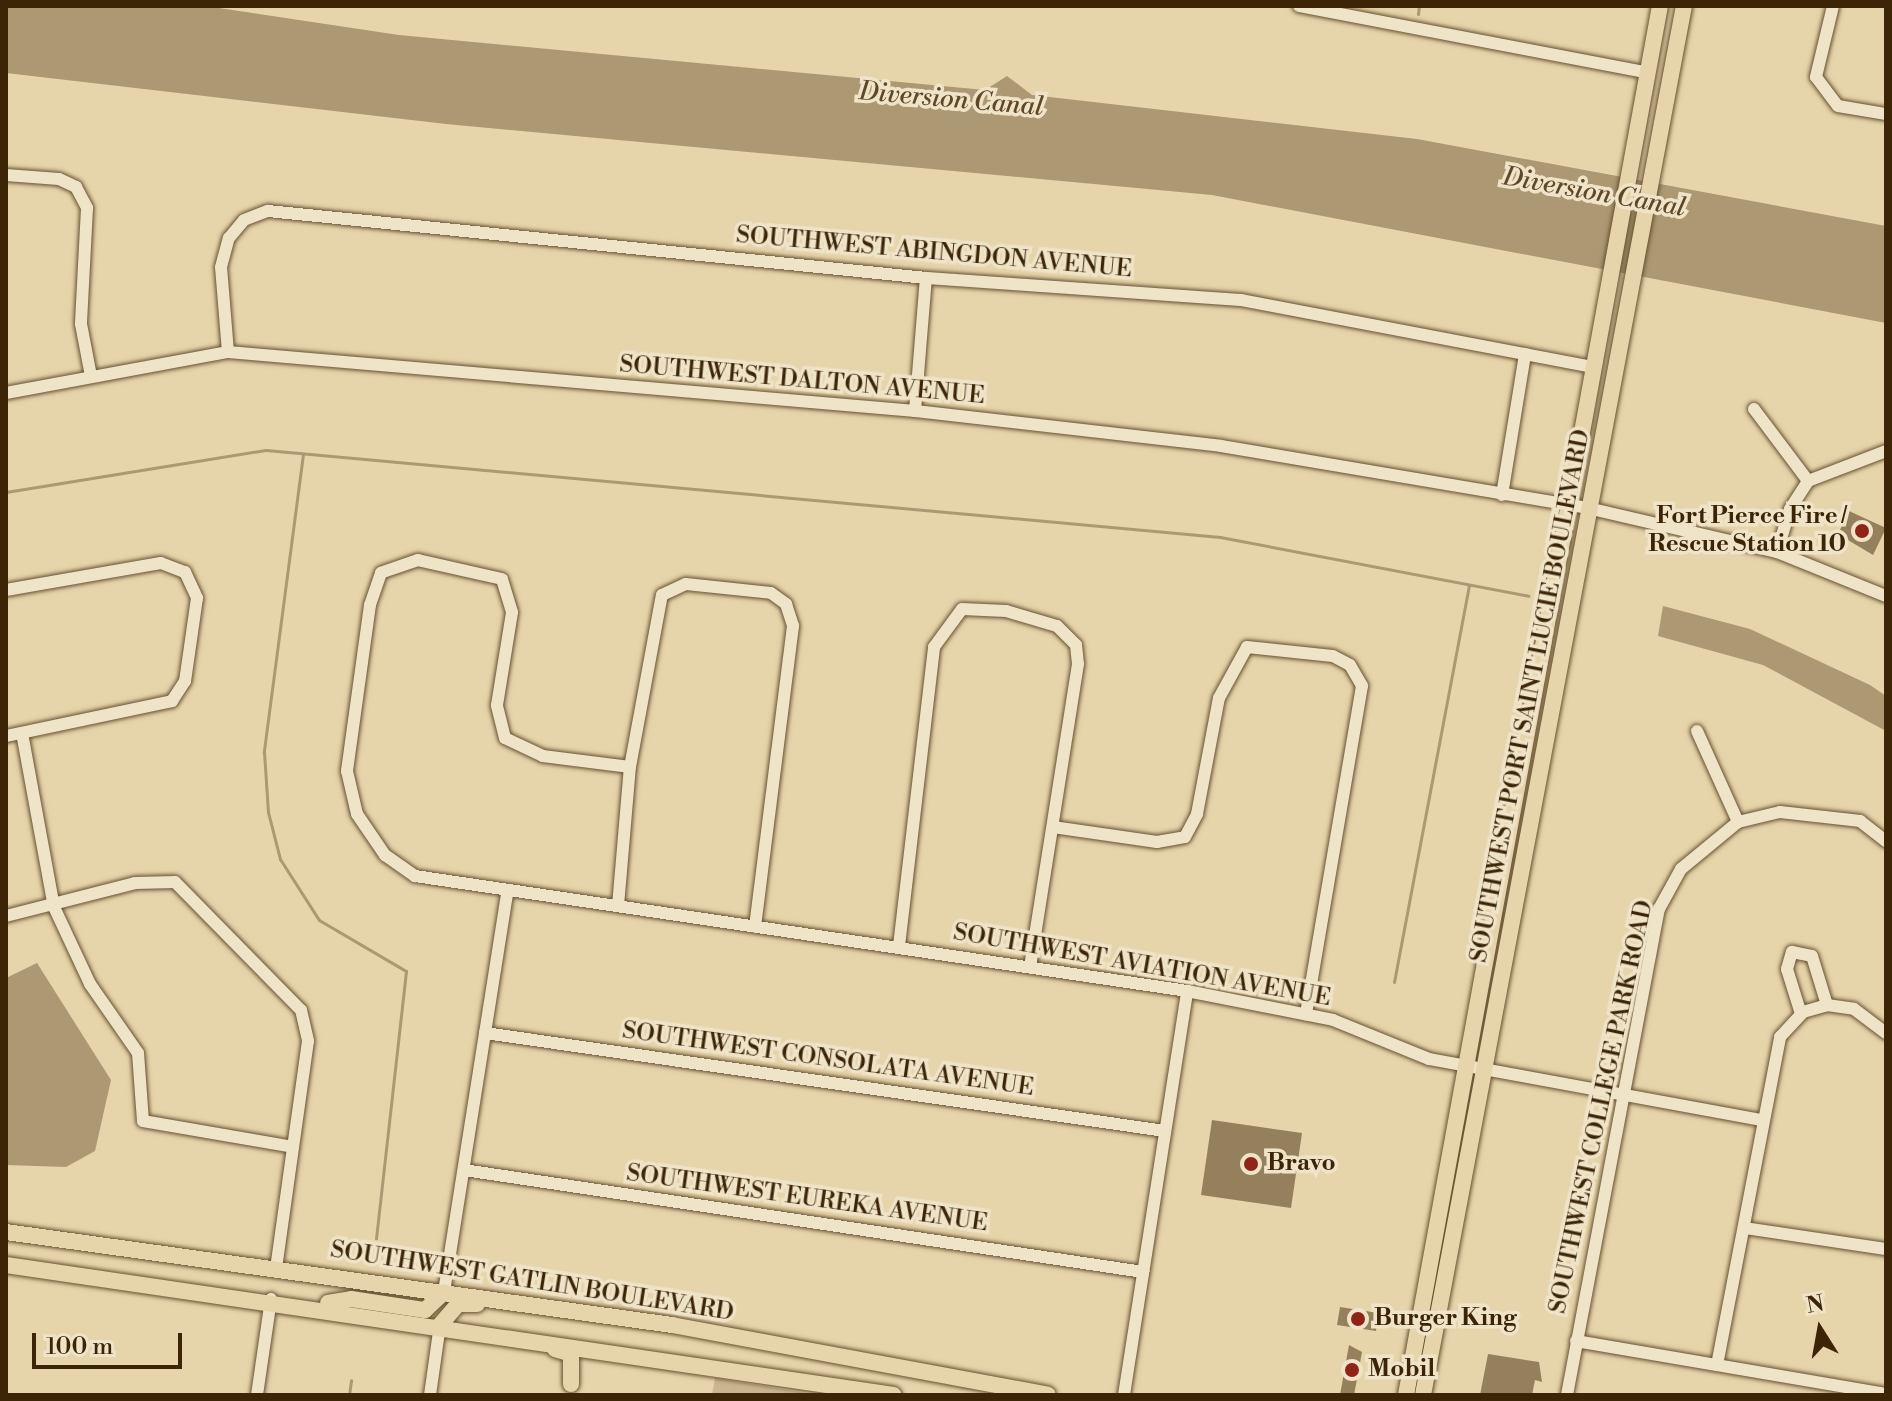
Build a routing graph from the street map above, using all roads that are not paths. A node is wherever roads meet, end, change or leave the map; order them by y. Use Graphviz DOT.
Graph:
graph roads {
  1 [pos="1299,6"];
  2 [pos="1660,6"];
  3 [pos="1684,6"];
  4 [pos="1833,6"];
  5 [pos="1341,9"];
  6 [pos="1646,72"];
  7 [pos="1886,114"];
  8 [pos="6,175"];
  9 [pos="926,278"];
  10 [pos="228,352"];
  11 [pos="1525,354"];
  12 [pos="1593,367"];
  13 [pos="91,376"];
  14 [pos="6,393"];
  15 [pos="1754,409"];
  16 [pos="915,411"];
  17 [pos="1886,451"];
  18 [pos="1808,481"];
  19 [pos="1502,495"];
  20 [pos="1570,507"];
  21 [pos="1592,509"];
  22 [pos="1777,552"];
  23 [pos="6,590"];
  24 [pos="1886,596"];
  25 [pos="1697,731"];
  26 [pos="22,733"];
  27 [pos="6,736"];
  28 [pos="630,767"];
  29 [pos="1738,822"];
  30 [pos="1053,827"];
  31 [pos="1886,841"];
  32 [pos="507,893"];
  33 [pos="618,906"];
  34 [pos="54,907"];
  35 [pos="6,916"];
  36 [pos="755,927"];
  37 [pos="899,946"];
  38 [pos="1030,966"];
  39 [pos="1187,991"];
  40 [pos="1827,1005"];
  41 [pos="1306,1014"];
  42 [pos="1801,1014"];
  43 [pos="485,1033"];
  44 [pos="1886,1033"];
  45 [pos="1464,1067"];
  46 [pos="1484,1070"];
  47 [pos="1623,1093"];
  48 [pos="1761,1120"];
  49 [pos="1165,1131"];
  50 [pos="293,1147"];
  51 [pos="464,1170"];
  52 [pos="1745,1228"];
  53 [pos="6,1232"];
  54 [pos="1886,1249"];
  55 [pos="6,1265"];
  56 [pos="276,1268"];
  57 [pos="1143,1272"];
  58 [pos="444,1292"];
  59 [pos="271,1299"];
  60 [pos="315,1306"];
  61 [pos="558,1308"];
  62 [pos="440,1325"];
  63 [pos="472,1330"];
  64 [pos="1576,1341"];
  65 [pos="592,1348"];
  66 [pos="1717,1365"];
  67 [pos="1886,1394"];
  68 [pos="257,1395"];
  69 [pos="430,1395"];
  70 [pos="894,1395"];
  71 [pos="1048,1395"];
  72 [pos="1124,1395"];
  73 [pos="1406,1395"];
  74 [pos="1423,1395"];
  75 [pos="1567,1395"];
  1 -- 5 [label="street"];
  2 -- 6 [label="main road, SOUTHWEST PORT SAINT LUCIE BOULEVARD"];
  3 -- 21 [label="main road, SOUTHWEST PORT SAINT LUCIE BOULEVARD"];
  4 -- 7 [label="street"];
  5 -- 6 [label="street"];
  6 -- 12 [label="main road, SOUTHWEST PORT SAINT LUCIE BOULEVARD"];
  8 -- 13 [label="street"];
  9 -- 10 [label="street, SOUTHWEST ABINGDON AVENUE"];
  9 -- 11 [label="street, SOUTHWEST ABINGDON AVENUE"];
  9 -- 16 [label="street"];
  10 -- 13 [label="street, SOUTHWEST DALTON AVENUE"];
  10 -- 16 [label="street, SOUTHWEST DALTON AVENUE"];
  11 -- 12 [label="street, SOUTHWEST ABINGDON AVENUE"];
  11 -- 19 [label="street"];
  12 -- 20 [label="main road, SOUTHWEST PORT SAINT LUCIE BOULEVARD"];
  13 -- 14 [label="street, SOUTHWEST DALTON AVENUE"];
  15 -- 18 [label="street"];
  16 -- 19 [label="street, SOUTHWEST DALTON AVENUE"];
  17 -- 18 [label="street"];
  18 -- 22 [label="street"];
  19 -- 20 [label="street, SOUTHWEST DALTON AVENUE"];
  20 -- 21 [label="street, SOUTHWEST DALTON AVENUE"];
  20 -- 45 [label="main road, SOUTHWEST PORT SAINT LUCIE BOULEVARD"];
  21 -- 22 [label="street, SOUTHWEST DALTON AVENUE"];
  21 -- 46 [label="main road, SOUTHWEST PORT SAINT LUCIE BOULEVARD"];
  22 -- 24 [label="street, SOUTHWEST DALTON AVENUE"];
  23 -- 26 [label="street"];
  25 -- 29 [label="street"];
  26 -- 27 [label="street"];
  26 -- 34 [label="street"];
  28 -- 32 [label="street, SOUTHWEST AVIATION AVENUE"];
  28 -- 33 [label="street"];
  28 -- 36 [label="street"];
  29 -- 31 [label="street"];
  29 -- 47 [label="street, SOUTHWEST COLLEGE PARK ROAD"];
  30 -- 37 [label="street"];
  30 -- 38 [label="street"];
  30 -- 41 [label="street"];
  32 -- 33 [label="street, SOUTHWEST AVIATION AVENUE"];
  32 -- 43 [label="street"];
  33 -- 36 [label="street, SOUTHWEST AVIATION AVENUE"];
  34 -- 35 [label="street"];
  34 -- 50 [label="street"];
  34 -- 50 [label="street"];
  36 -- 37 [label="street, SOUTHWEST AVIATION AVENUE"];
  37 -- 38 [label="street, SOUTHWEST AVIATION AVENUE"];
  38 -- 39 [label="street, SOUTHWEST AVIATION AVENUE"];
  39 -- 41 [label="street, SOUTHWEST AVIATION AVENUE"];
  39 -- 49 [label="street"];
  40 -- 42 [label="street"];
  40 -- 42 [label="street"];
  40 -- 44 [label="street"];
  41 -- 45 [label="street, SOUTHWEST AVIATION AVENUE"];
  42 -- 48 [label="street"];
  43 -- 49 [label="street, SOUTHWEST CONSOLATA AVENUE"];
  43 -- 51 [label="street"];
  45 -- 46 [label="street, SOUTHWEST AVIATION AVENUE"];
  45 -- 73 [label="main road, SOUTHWEST PORT SAINT LUCIE BOULEVARD"];
  46 -- 47 [label="street, SOUTHWEST AVIATION AVENUE"];
  46 -- 74 [label="main road, SOUTHWEST PORT SAINT LUCIE BOULEVARD"];
  47 -- 48 [label="street, SOUTHWEST AVIATION AVENUE"];
  47 -- 64 [label="street, SOUTHWEST COLLEGE PARK ROAD"];
  48 -- 52 [label="street"];
  49 -- 57 [label="street"];
  50 -- 56 [label="street"];
  51 -- 57 [label="street, SOUTHWEST EUREKA AVENUE"];
  51 -- 58 [label="street"];
  52 -- 54 [label="street"];
  52 -- 66 [label="street"];
  53 -- 56 [label="main road, SOUTHWEST GATLIN BOULEVARD"];
  55 -- 59 [label="main road"];
  56 -- 58 [label="main road, SOUTHWEST GATLIN BOULEVARD"];
  57 -- 72 [label="street"];
  58 -- 60 [label="main road"];
  58 -- 61 [label="main road, SOUTHWEST GATLIN BOULEVARD"];
  59 -- 60 [label="main road"];
  59 -- 68 [label="street"];
  60 -- 62 [label="main road"];
  61 -- 62 [label="main road"];
  61 -- 71 [label="main road, SOUTHWEST GATLIN BOULEVARD"];
  62 -- 63 [label="main road"];
  62 -- 69 [label="street"];
  63 -- 65 [label="main road"];
  63 -- 65 [label="main road"];
  64 -- 66 [label="street"];
  64 -- 75 [label="street, SOUTHWEST COLLEGE PARK ROAD"];
  65 -- 70 [label="main road"];
  66 -- 67 [label="street"];
}
